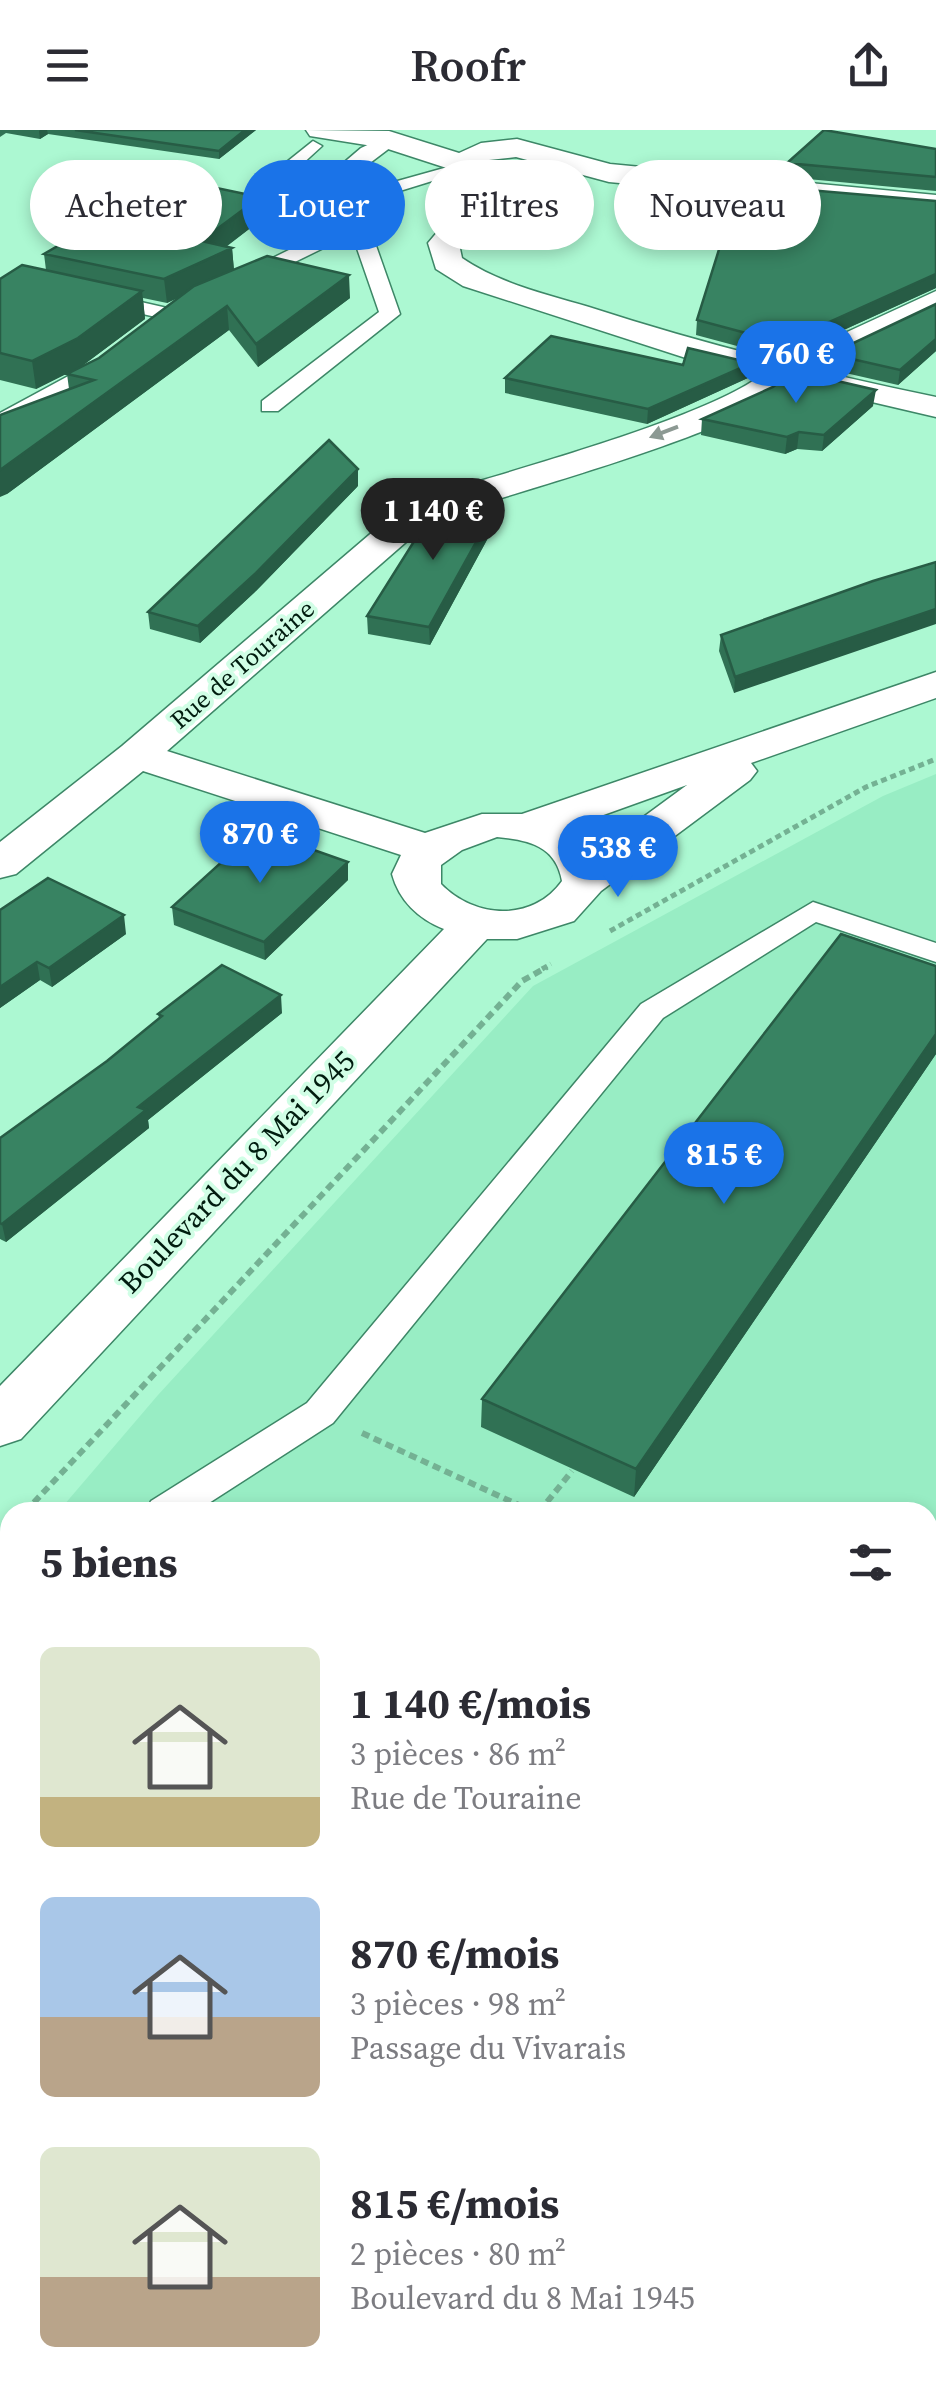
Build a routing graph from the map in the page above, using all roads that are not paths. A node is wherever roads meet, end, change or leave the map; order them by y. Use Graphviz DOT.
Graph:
graph roads {
  1 [pos="316,138"];
  2 [pos="523,139"];
  3 [pos="389,140"];
  4 [pos="558,159"];
  5 [pos="293,160"];
  6 [pos="358,160"];
  7 [pos="443,160"];
  8 [pos="471,160"];
  9 [pos="936,204"];
  10 [pos="311,250"];
  11 [pos="367,250"];
  12 [pos="444,250"];
  13 [pos="224,287"];
  14 [pos="78,294"];
  15 [pos="936,301"];
  16 [pos="150,327"];
  17 [pos="121,350"];
  18 [pos="781,374"];
  19 [pos="270,406"];
  20 [pos="936,407"];
  21 [pos="0,420"];
  22 [pos="936,684"];
  23 [pos="782,736"];
  24 [pos="137,755"];
  25 [pos="526,827"];
  26 [pos="428,850"];
  27 [pos="0,864"];
  28 [pos="586,881"];
  29 [pos="476,922"];
  30 [pos="936,953"];
  31 [pos="0,1423"];
  32 [pos="181,1502"];
  1 -- 3 [label="street"];
  1 -- 5 [label="lane"];
  2 -- 4 [label="street"];
  2 -- 8 [label="street"];
  3 -- 6 [label="lane"];
  3 -- 7 [label="street"];
  4 -- 9 [label="street"];
  10 -- 13 [label="lane"];
  11 -- 19 [label="lane"];
  12 -- 18 [label="street"];
  14 -- 16 [label="lane"];
  15 -- 18 [label="street, Rue de Touraine"];
  17 -- 21 [label="lane"];
  18 -- 20 [label="street"];
  18 -- 24 [label="street, Rue de Touraine, one-way"];
  22 -- 23 [label="street"];
  23 -- 25 [label="street"];
  23 -- 28 [label="street"];
  24 -- 26 [label="street"];
  24 -- 27 [label="street, Rue de Touraine"];
  25 -- 26 [label="street"];
  25 -- 28 [label="street"];
  26 -- 29 [label="street"];
  28 -- 29 [label="street"];
  29 -- 31 [label="street, Boulevard du 8 Mai 1945"];
  30 -- 32 [label="lane"];
}
